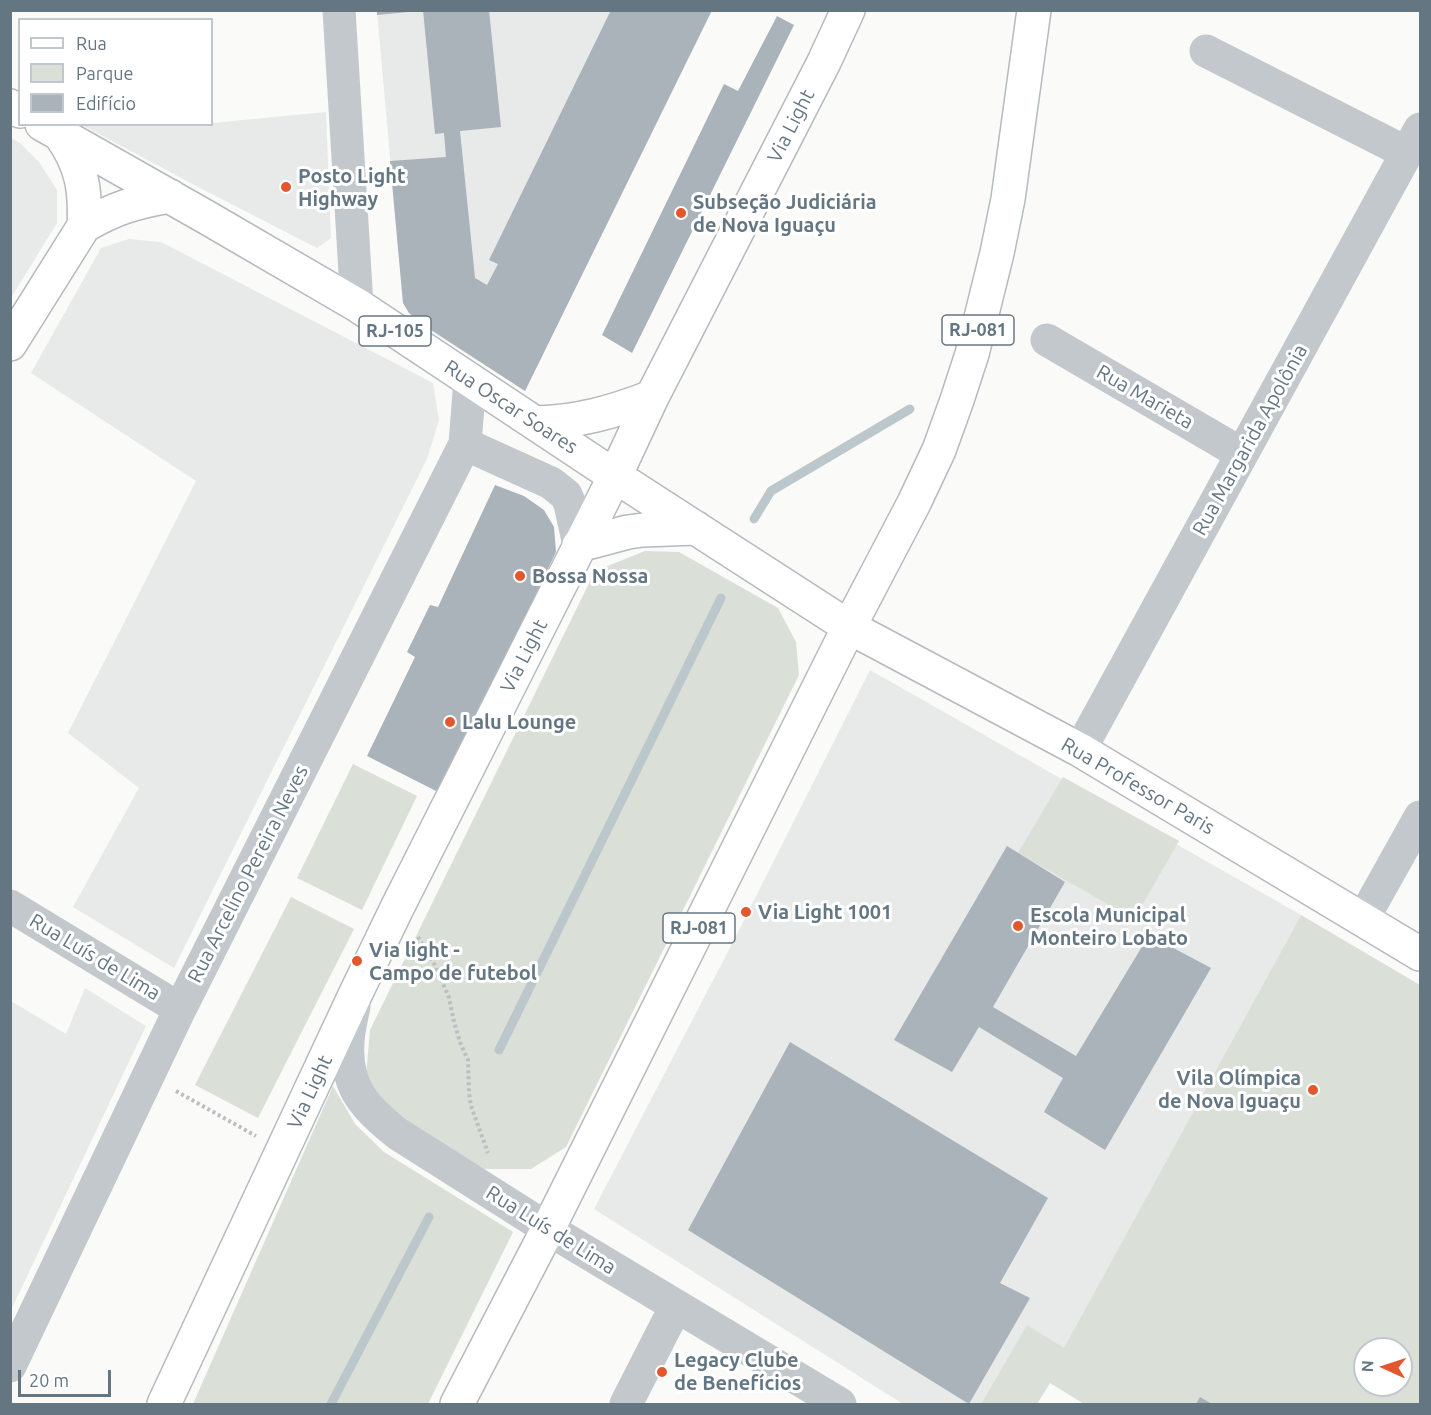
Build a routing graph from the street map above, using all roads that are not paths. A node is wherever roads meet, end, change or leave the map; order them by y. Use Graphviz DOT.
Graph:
graph roads {
  1 [pos="339,10"];
  2 [pos="848,10"];
  3 [pos="1034,10"];
  4 [pos="1206,51"];
  5 [pos="52,130"];
  6 [pos="1414,141"];
  7 [pos="170,196"];
  8 [pos="84,226"];
  9 [pos="357,305"];
  10 [pos="1047,340"];
  11 [pos="10,344"];
  12 [pos="470,380"];
  13 [pos="652,397"];
  14 [pos="536,423"];
  15 [pos="465,444"];
  16 [pos="1242,454"];
  17 [pos="615,476"];
  18 [pos="696,528"];
  19 [pos="579,545"];
  20 [pos="849,627"];
  21 [pos="1080,750"];
  22 [pos="1420,817"];
  23 [pos="10,906"];
  24 [pos="1363,920"];
  25 [pos="1420,954"];
  26 [pos="355,995"];
  27 [pos="180,1009"];
  28 [pos="548,1229"];
  29 [pos="676,1306"];
  30 [pos="10,1366"];
  31 [pos="164,1404"];
  32 [pos="457,1404"];
  33 [pos="626,1404"];
  34 [pos="840,1404"];
  1 -- 9 [label="street"];
  2 -- 13 [label="main road, Via Light"];
  3 -- 20 [label="main road, RJ-081"];
  4 -- 6 [label="street"];
  5 -- 7 [label="main road, Rua Oscar Soares / RJ-105"];
  5 -- 8 [label="main road, RJ-105"];
  6 -- 16 [label="street, Rua Margarida Apolônia"];
  7 -- 8 [label="main road"];
  7 -- 9 [label="main road, Rua Oscar Soares / RJ-105"];
  8 -- 11 [label="main road"];
  9 -- 12 [label="main road, Rua Oscar Soares / RJ-105"];
  10 -- 16 [label="street, Rua Marieta"];
  12 -- 14 [label="main road, Rua Oscar Soares / RJ-105"];
  12 -- 15 [label="street, Rua Arcelino Pereira Neves"];
  13 -- 14 [label="main road"];
  13 -- 17 [label="main road, Via Light"];
  14 -- 17 [label="main road, Rua Oscar Soares / RJ-105"];
  15 -- 19 [label="street"];
  15 -- 27 [label="street, Rua Arcelino Pereira Neves"];
  16 -- 21 [label="street, Rua Margarida Apolônia"];
  17 -- 18 [label="main road, Rua Oscar Soares / RJ-105"];
  17 -- 19 [label="main road, Via Light"];
  18 -- 19 [label="main road"];
  18 -- 20 [label="main road, Rua Oscar Soares / RJ-105"];
  19 -- 26 [label="main road, Via Light"];
  20 -- 21 [label="main road, Rua Professor Paris"];
  20 -- 28 [label="main road, RJ-081"];
  21 -- 24 [label="main road, Rua Professor Paris"];
  22 -- 24 [label="street"];
  23 -- 27 [label="street, Rua Luís de Lima"];
  24 -- 25 [label="main road, Rua Professor Paris"];
  26 -- 28 [label="street, Rua Luís de Lima"];
  26 -- 31 [label="main road, Via Light"];
  27 -- 30 [label="street, Rua Arcelino Pereira Neves"];
  28 -- 29 [label="street, Rua Luís de Lima"];
  28 -- 32 [label="main road, RJ-081"];
  29 -- 33 [label="street"];
  29 -- 34 [label="street, Rua Luís de Lima"];
}
